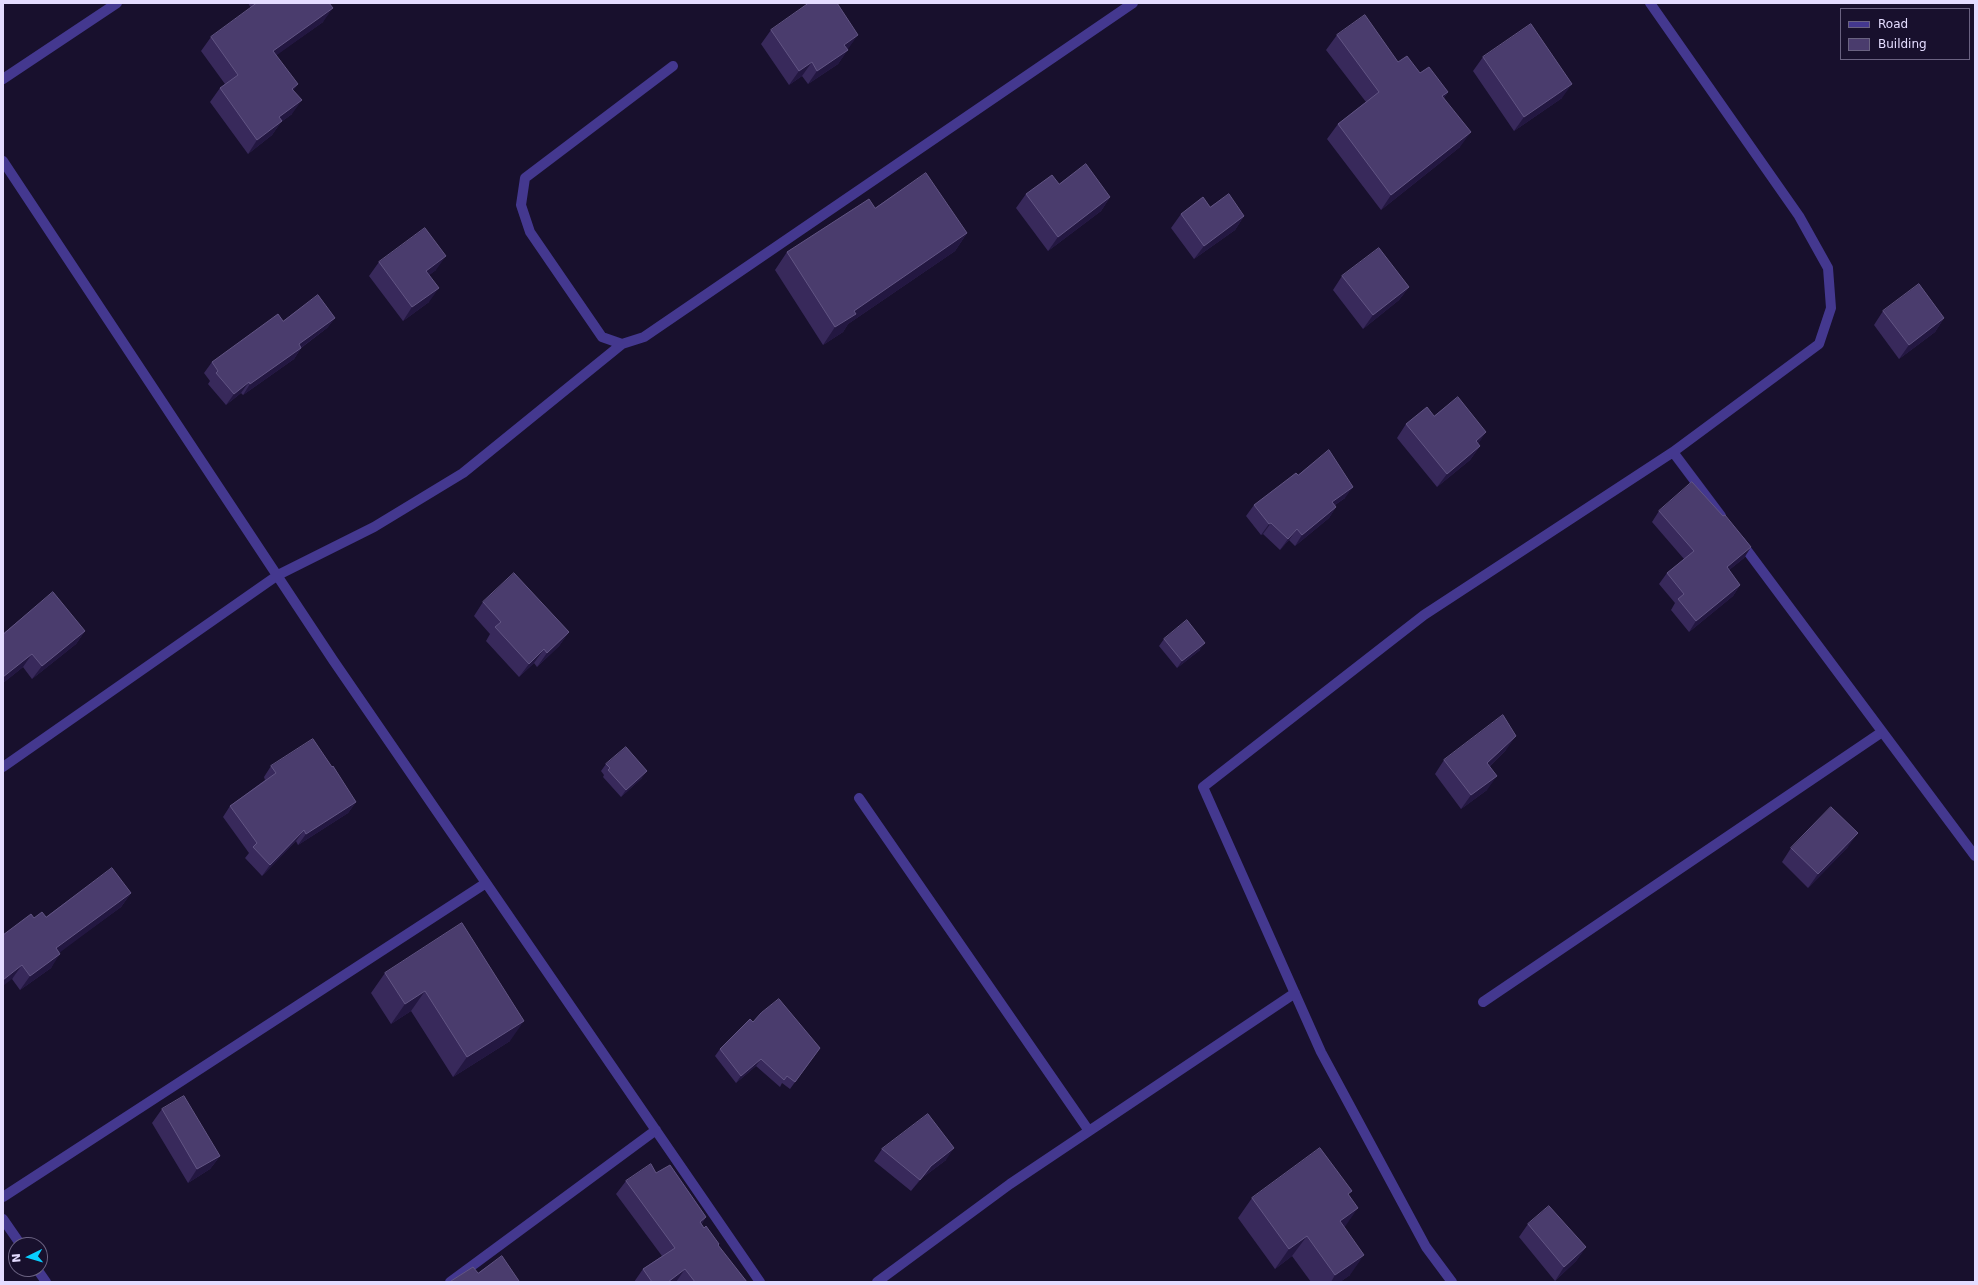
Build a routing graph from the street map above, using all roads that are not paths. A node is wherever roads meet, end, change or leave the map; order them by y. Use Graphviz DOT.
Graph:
graph roads {
  1 [pos="117,3"];
  2 [pos="1133,3"];
  3 [pos="1650,3"];
  4 [pos="672,66"];
  5 [pos="3,79"];
  6 [pos="3,161"];
  7 [pos="622,344"];
  8 [pos="1673,452"];
  9 [pos="1725,522"];
  10 [pos="1735,534"];
  11 [pos="278,576"];
  12 [pos="1882,732"];
  13 [pos="3,767"];
  14 [pos="859,798"];
  15 [pos="1975,856"];
  16 [pos="486,883"];
  17 [pos="1295,993"];
  18 [pos="1483,1002"];
  19 [pos="656,1130"];
  20 [pos="1090,1131"];
  21 [pos="3,1197"];
  22 [pos="3,1219"];
  23 [pos="15,1237"];
  24 [pos="450,1282"];
  25 [pos="760,1282"];
  26 [pos="877,1282"];
  27 [pos="1452,1282"];
  1 -- 5 [label="street"];
  2 -- 7 [label="street"];
  3 -- 8 [label="street"];
  4 -- 7 [label="street"];
  6 -- 11 [label="street"];
  7 -- 11 [label="street"];
  8 -- 9 [label="street"];
  8 -- 17 [label="street"];
  10 -- 12 [label="street"];
  11 -- 13 [label="street"];
  11 -- 16 [label="street"];
  12 -- 15 [label="street"];
  12 -- 18 [label="street"];
  14 -- 20 [label="street"];
  16 -- 19 [label="street"];
  16 -- 21 [label="street"];
  17 -- 20 [label="street"];
  17 -- 27 [label="street"];
  19 -- 24 [label="street"];
  19 -- 25 [label="street"];
  20 -- 26 [label="street"];
  22 -- 23 [label="street"];
}
